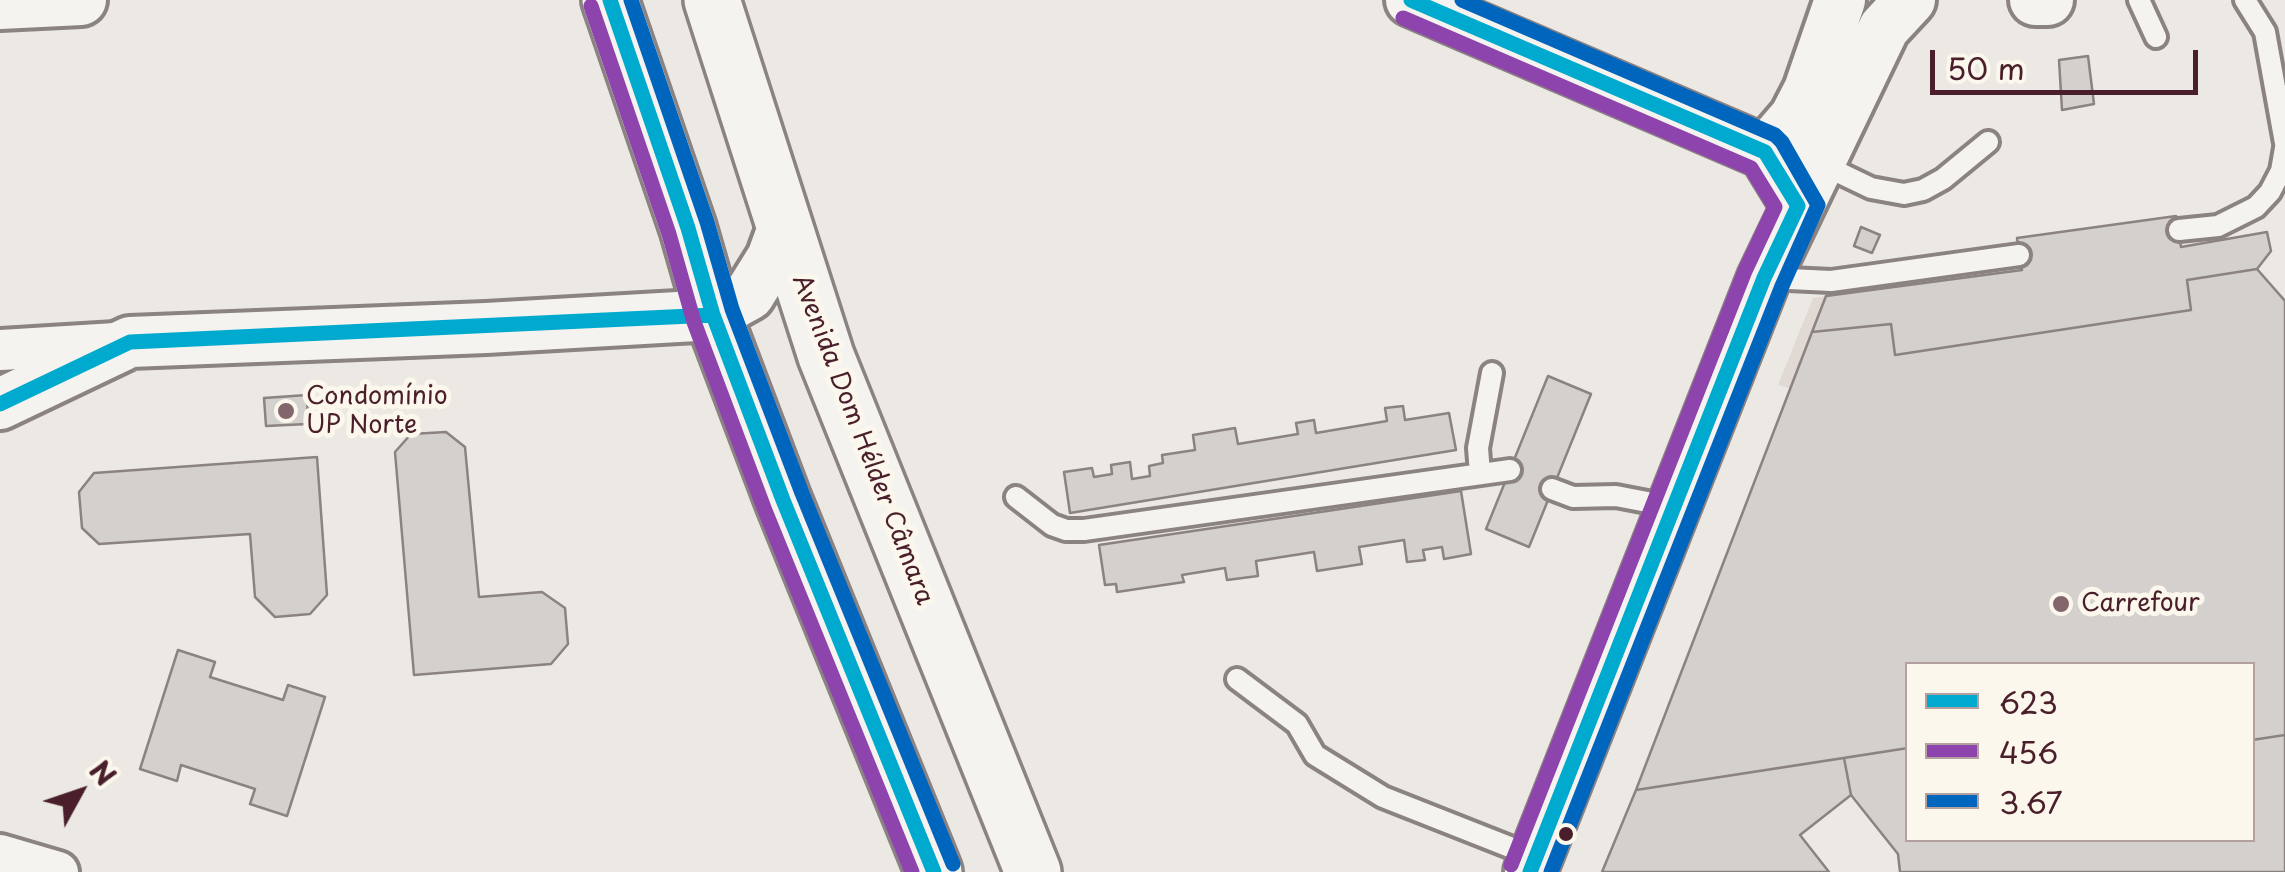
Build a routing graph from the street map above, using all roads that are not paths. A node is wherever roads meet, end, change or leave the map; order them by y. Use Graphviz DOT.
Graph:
graph roads {
  1 [pos="81,0"];
  2 [pos="610,0"];
  3 [pos="712,0"];
  4 [pos="1411,0"];
  5 [pos="1840,0"];
  6 [pos="2034,0"];
  7 [pos="2048,0"];
  8 [pos="2139,0"];
  9 [pos="2244,0"];
  10 [pos="0,4"];
  11 [pos="1889,9"];
  12 [pos="2156,37"];
  13 [pos="1988,142"];
  14 [pos="2285,145"];
  15 [pos="1765,152"];
  16 [pos="1808,184"];
  17 [pos="783,228"];
  18 [pos="2178,230"];
  19 [pos="2020,255"];
  20 [pos="1764,278"];
  21 [pos="713,315"];
  22 [pos="130,342"];
  23 [pos="0,350"];
  24 [pos="1492,373"];
  25 [pos="0,404"];
  26 [pos="1510,470"];
  27 [pos="1480,474"];
  28 [pos="1552,489"];
  29 [pos="1016,497"];
  30 [pos="1673,507"];
  31 [pos="1237,679"];
  32 [pos="0,855"];
  33 [pos="1532,865"];
  34 [pos="58,872"];
  35 [pos="934,872"];
  36 [pos="1033,872"];
  1 -- 10 [label="street"];
  2 -- 21 [label="main road"];
  3 -- 17 [label="main road, Avenida Dom Hélder Câmara"];
  4 -- 15 [label="street"];
  5 -- 15 [label="street"];
  6 -- 7 [label="street"];
  8 -- 12 [label="lane"];
  9 -- 14 [label="lane"];
  11 -- 16 [label="street"];
  13 -- 16 [label="lane"];
  14 -- 18 [label="lane"];
  15 -- 16 [label="street"];
  16 -- 20 [label="street"];
  17 -- 21 [label="street"];
  17 -- 36 [label="main road, Avenida Dom Hélder Câmara"];
  19 -- 20 [label="lane"];
  20 -- 30 [label="street"];
  21 -- 22 [label="street"];
  21 -- 35 [label="main road"];
  22 -- 23 [label="street"];
  22 -- 25 [label="street"];
  24 -- 27 [label="lane"];
  26 -- 27 [label="lane"];
  27 -- 29 [label="lane"];
  28 -- 30 [label="lane"];
  30 -- 33 [label="street"];
  31 -- 33 [label="lane"];
  32 -- 34 [label="street"];
}
